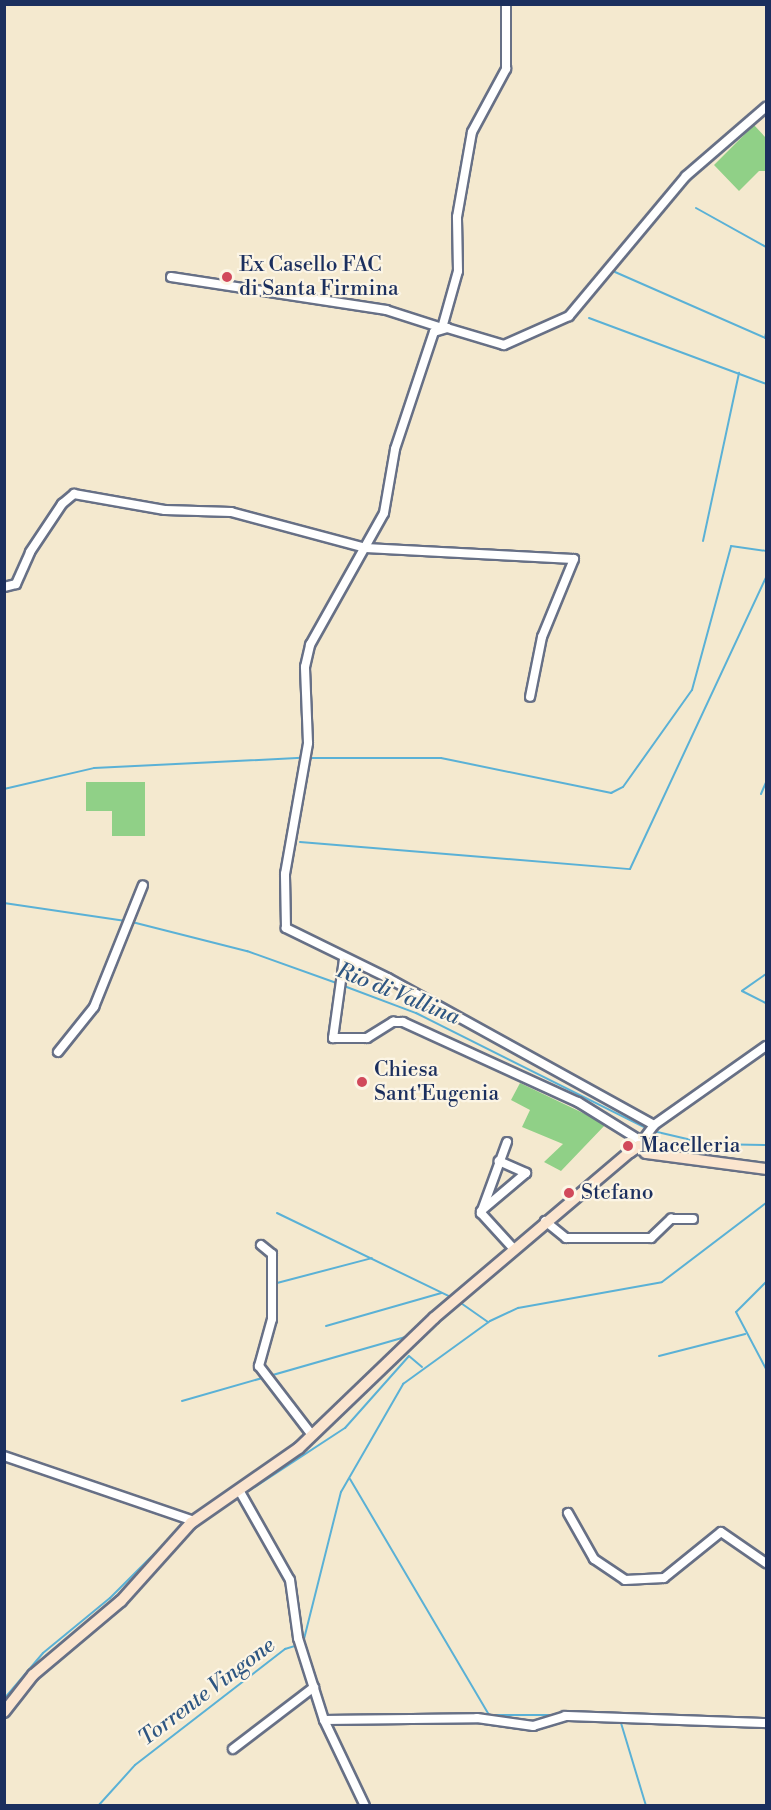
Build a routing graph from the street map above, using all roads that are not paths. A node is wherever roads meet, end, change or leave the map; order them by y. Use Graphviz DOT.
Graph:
graph roads {
  1 [pos="506,4"];
  2 [pos="766,107"];
  3 [pos="171,277"];
  4 [pos="442,328"];
  5 [pos="365,548"];
  6 [pos="4,587"];
  7 [pos="530,697"];
  8 [pos="143,885"];
  9 [pos="344,959"];
  10 [pos="766,1046"];
  11 [pos="58,1052"];
  12 [pos="652,1130"];
  13 [pos="507,1142"];
  14 [pos="640,1144"];
  15 [pos="499,1161"];
  16 [pos="766,1169"];
  17 [pos="481,1211"];
  18 [pos="693,1219"];
  19 [pos="544,1220"];
  20 [pos="261,1245"];
  21 [pos="513,1248"];
  22 [pos="312,1435"];
  23 [pos="4,1456"];
  24 [pos="239,1490"];
  25 [pos="568,1513"];
  26 [pos="194,1521"];
  27 [pos="766,1563"];
  28 [pos="314,1687"];
  29 [pos="4,1712"];
  30 [pos="324,1720"];
  31 [pos="766,1723"];
  32 [pos="233,1749"];
  33 [pos="365,1806"];
  1 -- 4 [label="street"];
  2 -- 4 [label="street"];
  3 -- 4 [label="street"];
  4 -- 5 [label="street"];
  5 -- 6 [label="street"];
  5 -- 7 [label="street"];
  5 -- 9 [label="street"];
  8 -- 11 [label="street"];
  9 -- 12 [label="street"];
  9 -- 14 [label="street"];
  10 -- 12 [label="street"];
  12 -- 14 [label="street"];
  13 -- 15 [label="street"];
  14 -- 16 [label="street"];
  14 -- 19 [label="street"];
  15 -- 17 [label="street"];
  15 -- 17 [label="street"];
  17 -- 21 [label="street"];
  18 -- 19 [label="street"];
  19 -- 21 [label="street"];
  20 -- 22 [label="street"];
  21 -- 22 [label="street"];
  22 -- 24 [label="street"];
  23 -- 26 [label="street"];
  24 -- 26 [label="street"];
  24 -- 28 [label="street"];
  25 -- 27 [label="street"];
  26 -- 29 [label="street"];
  28 -- 30 [label="street"];
  28 -- 32 [label="street"];
  30 -- 31 [label="street"];
  30 -- 33 [label="street"];
}
